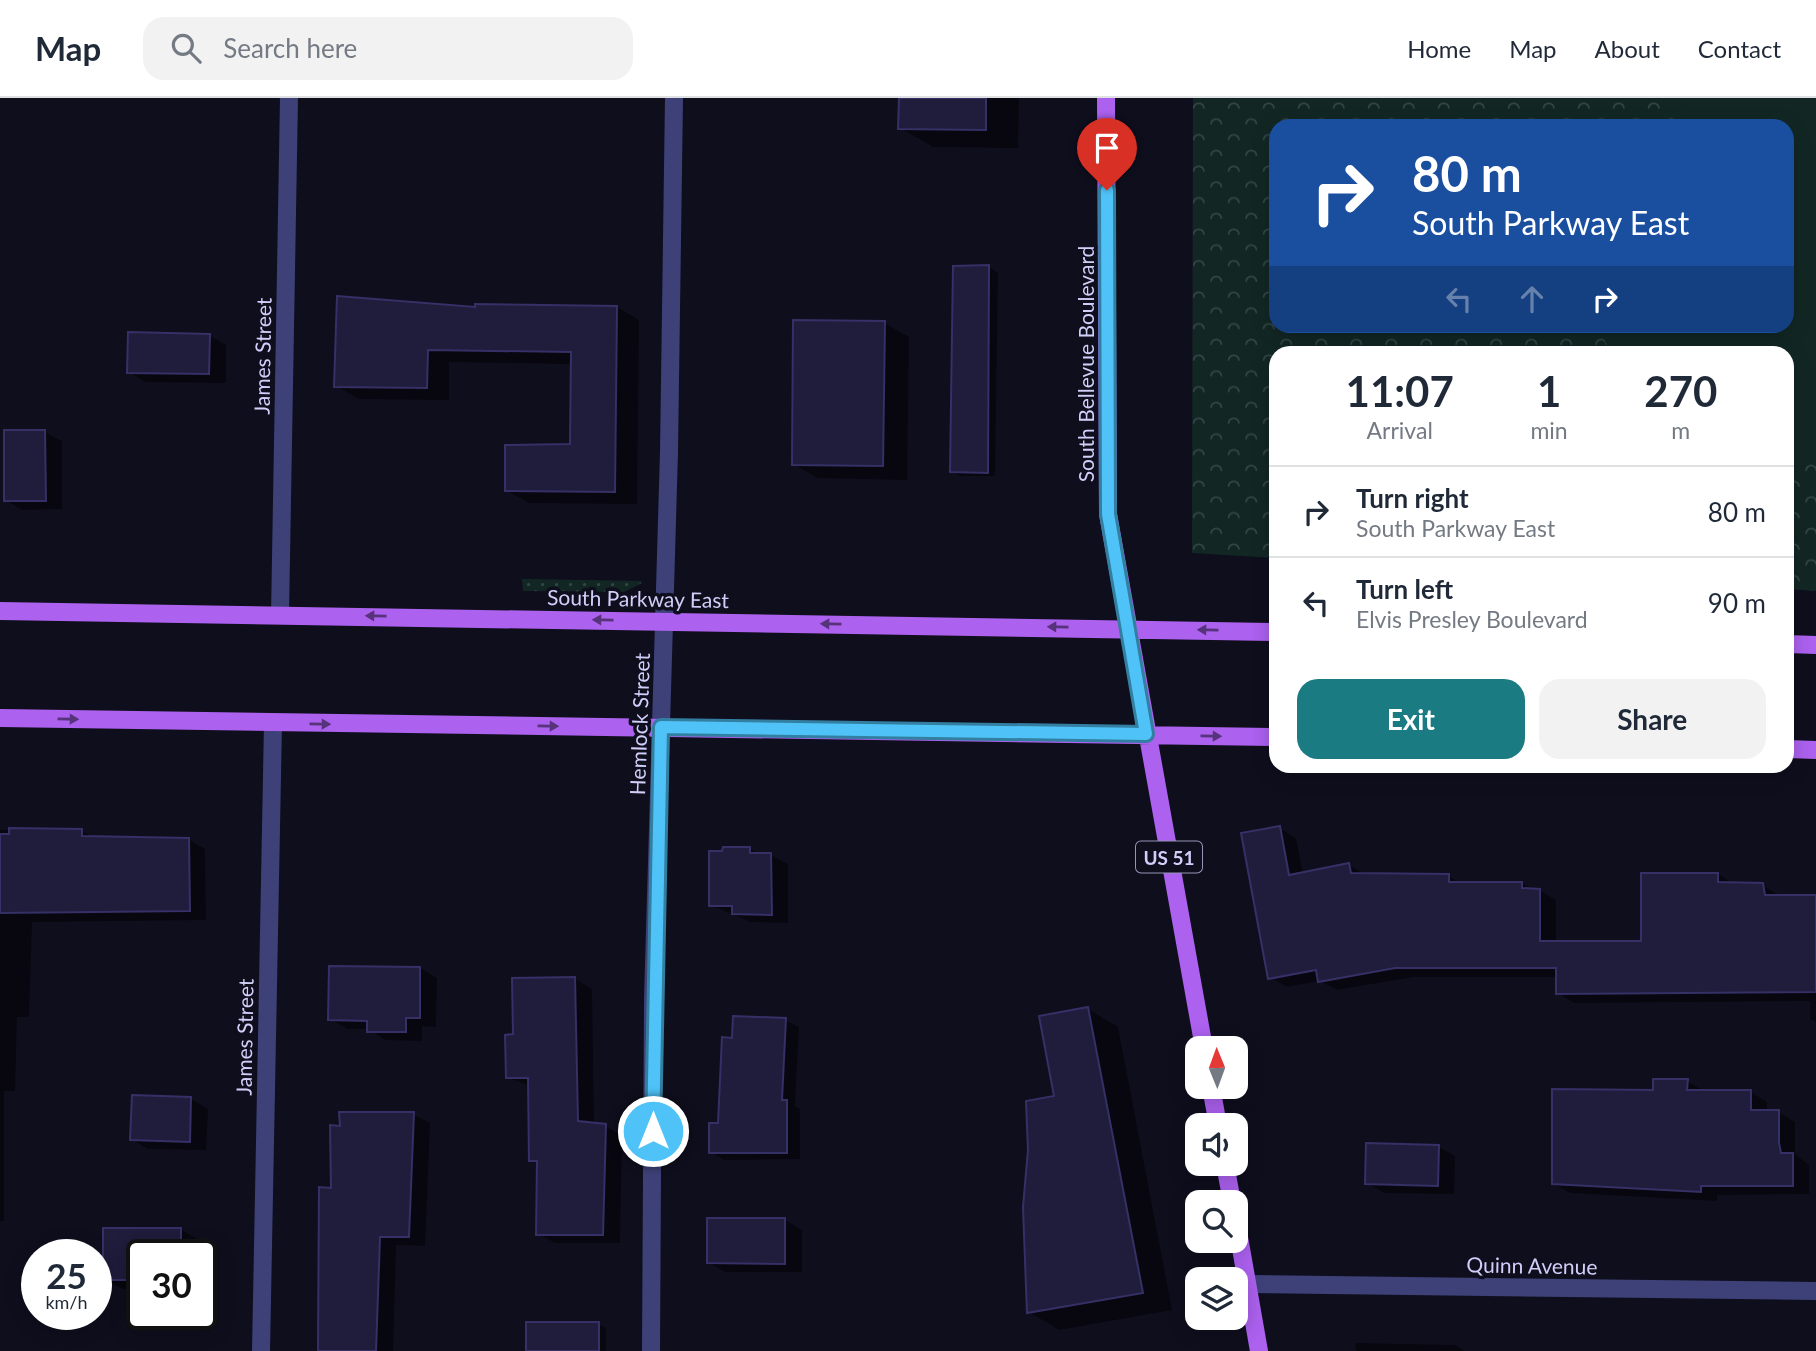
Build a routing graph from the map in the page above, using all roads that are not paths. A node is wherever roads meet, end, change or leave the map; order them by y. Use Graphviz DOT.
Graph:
graph roads {
  1 [pos="289,98"];
  2 [pos="674,98"];
  3 [pos="1106,98"];
  4 [pos="0,611"];
  5 [pos="280,615"];
  6 [pos="665,621"];
  7 [pos="1126,628"];
  8 [pos="1269,632"];
  9 [pos="1794,644"];
  10 [pos="1816,645"];
  11 [pos="0,718"];
  12 [pos="273,723"];
  13 [pos="661,727"];
  14 [pos="1146,734"];
  15 [pos="1269,737"];
  16 [pos="1794,749"];
  17 [pos="1816,750"];
  18 [pos="1202,1036"];
  19 [pos="1248,1284"];
  20 [pos="1248,1290"];
  21 [pos="1816,1292"];
  22 [pos="261,1351"];
  23 [pos="651,1351"];
  24 [pos="1259,1351"];
  1 -- 5 [label="street, James Street"];
  2 -- 6 [label="street, Hemlock Street"];
  3 -- 7 [label="main road, South Bellevue Boulevard / US 51"];
  4 -- 5 [label="main road, South Parkway East"];
  6 -- 5 [label="main road, South Parkway East, one-way"];
  7 -- 6 [label="main road, South Parkway East, one-way"];
  6 -- 13 [label="street, Hemlock Street"];
  8 -- 7 [label="main road, South Parkway East, one-way"];
  7 -- 14 [label="main road, US 51"];
  9 -- 10 [label="main road"];
  11 -- 12 [label="main road, one-way"];
  12 -- 13 [label="main road, one-way"];
  12 -- 22 [label="street, James Street"];
  13 -- 14 [label="main road"];
  13 -- 23 [label="street, Hemlock Street"];
  14 -- 15 [label="main road, one-way"];
  14 -- 18 [label="main road, US 51"];
  16 -- 17 [label="main road"];
  19 -- 21 [label="street, Quinn Avenue"];
  20 -- 24 [label="main road"];
}
